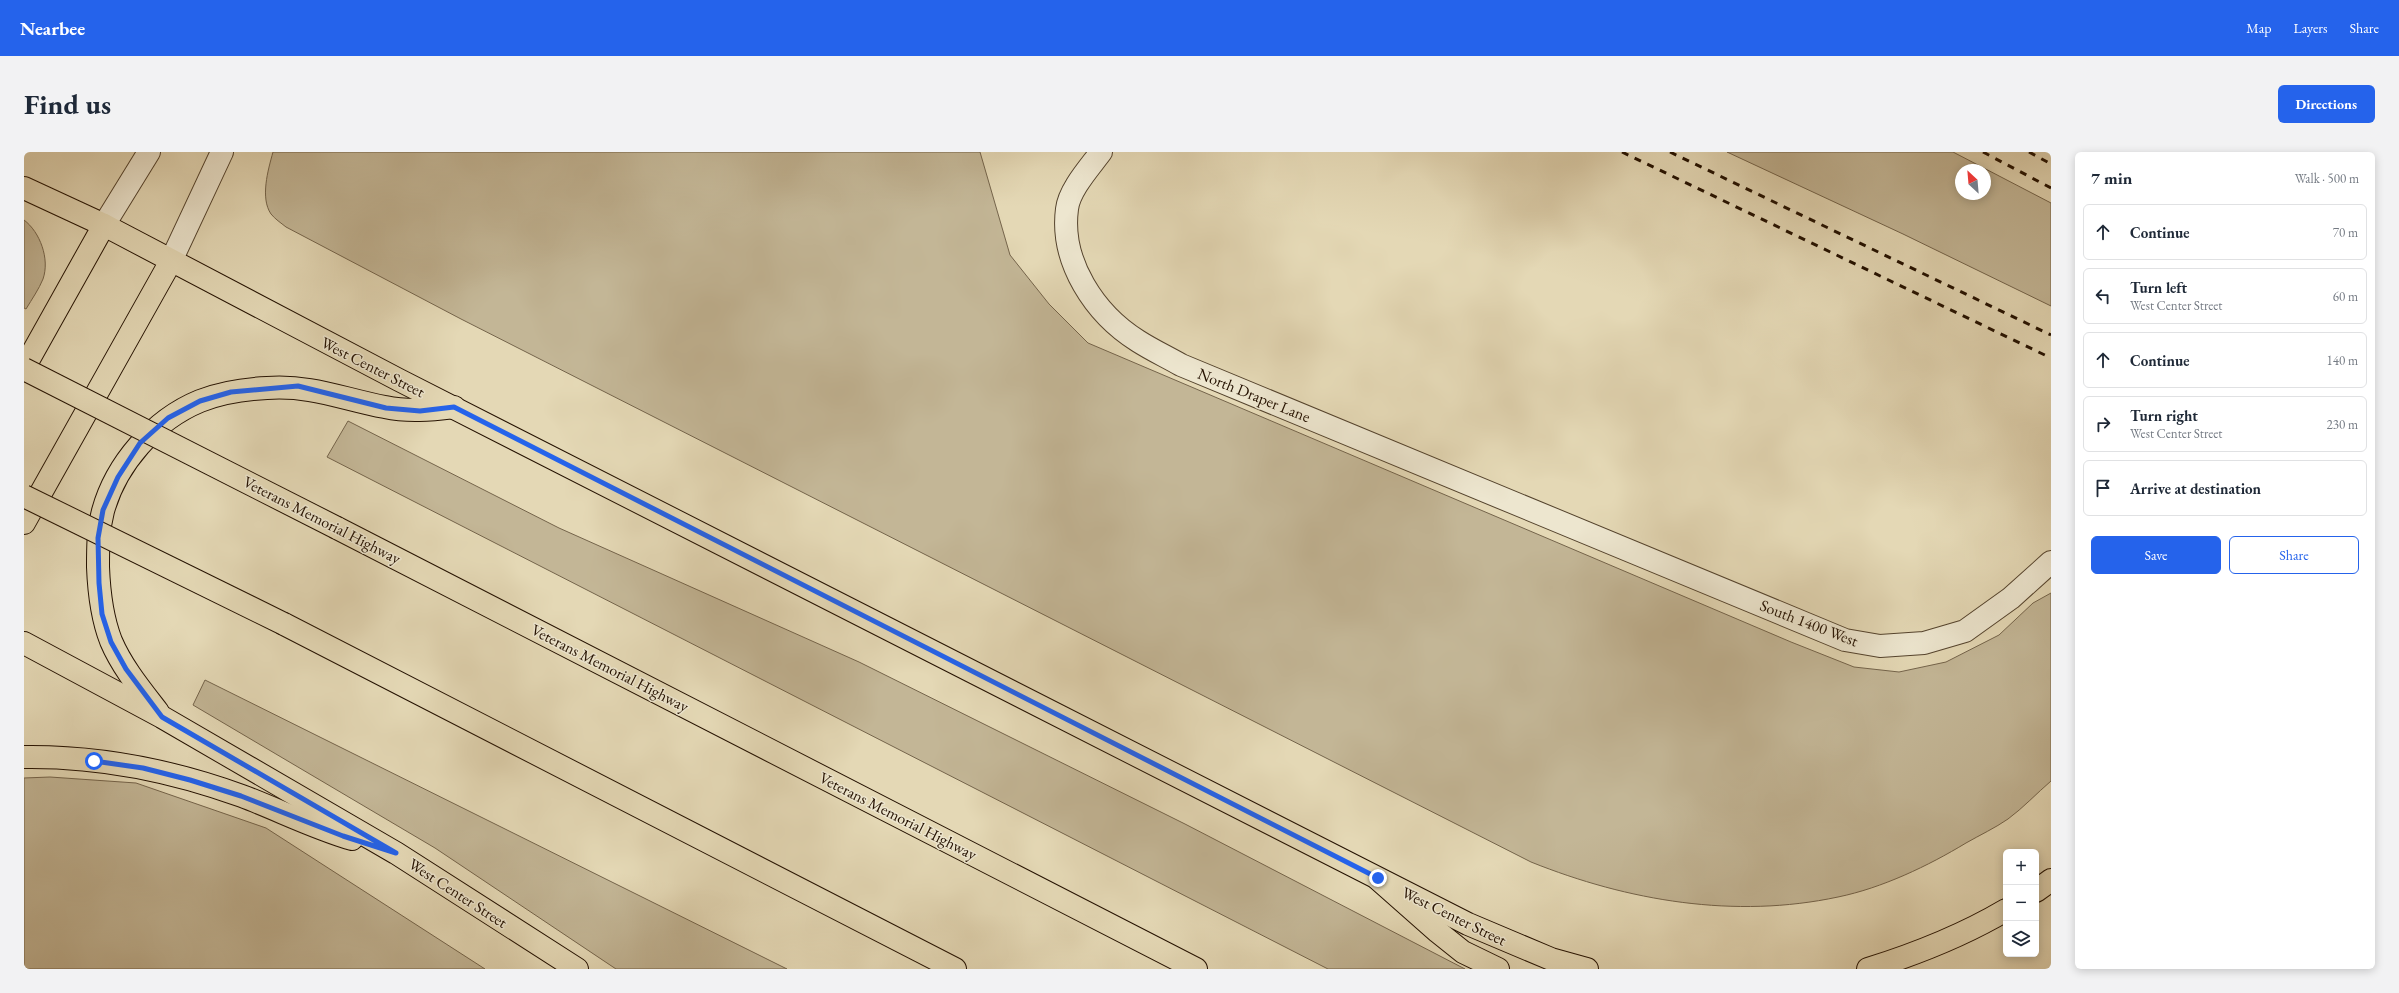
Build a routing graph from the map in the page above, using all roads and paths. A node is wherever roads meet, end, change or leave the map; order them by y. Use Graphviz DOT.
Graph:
graph roads {
  1 [pos="149,152"];
  2 [pos="222,152"];
  3 [pos="1101,152"];
  4 [pos="24,188"];
  5 [pos="104,225"];
  6 [pos="171,261"];
  7 [pos="24,369"];
  8 [pos="454,407"];
  9 [pos="24,496"];
  10 [pos="24,523"];
  11 [pos="1579,530"];
  12 [pos="2051,562"];
  13 [pos="24,643"];
  14 [pos="162,717"];
  15 [pos="24,757"];
  16 [pos="396,853"];
  17 [pos="1378,878"];
  18 [pos="2051,880"];
  19 [pos="2039,888"];
  20 [pos="2003,912"];
  21 [pos="577,969"];
  22 [pos="954,969"];
  23 [pos="1196,969"];
  24 [pos="1498,969"];
  25 [pos="1587,969"];
  26 [pos="1868,969"];
  1 -- 5 [label="street"];
  2 -- 6 [label="street"];
  3 -- 11 [label="street, North Draper Lane"];
  4 -- 5 [label="main road, West Center Street"];
  5 -- 6 [label="main road, West Center Street"];
  5 -- 7 [label="main road"];
  6 -- 8 [label="main road, West Center Street"];
  6 -- 10 [label="main road"];
  7 -- 23 [label="main road, Veterans Memorial Highway, bridge"];
  8 -- 14 [label="main road"];
  8 -- 17 [label="main road, West Center Street"];
  9 -- 22 [label="main road, bridge"];
  11 -- 12 [label="street, South 1400 West"];
  13 -- 14 [label="main road, West Center Street"];
  14 -- 16 [label="main road, West Center Street"];
  15 -- 16 [label="main road"];
  16 -- 21 [label="main road, West Center Street"];
  17 -- 24 [label="main road"];
  17 -- 25 [label="main road, West Center Street"];
  18 -- 19 [label="main road"];
  20 -- 26 [label="main road"];
}
